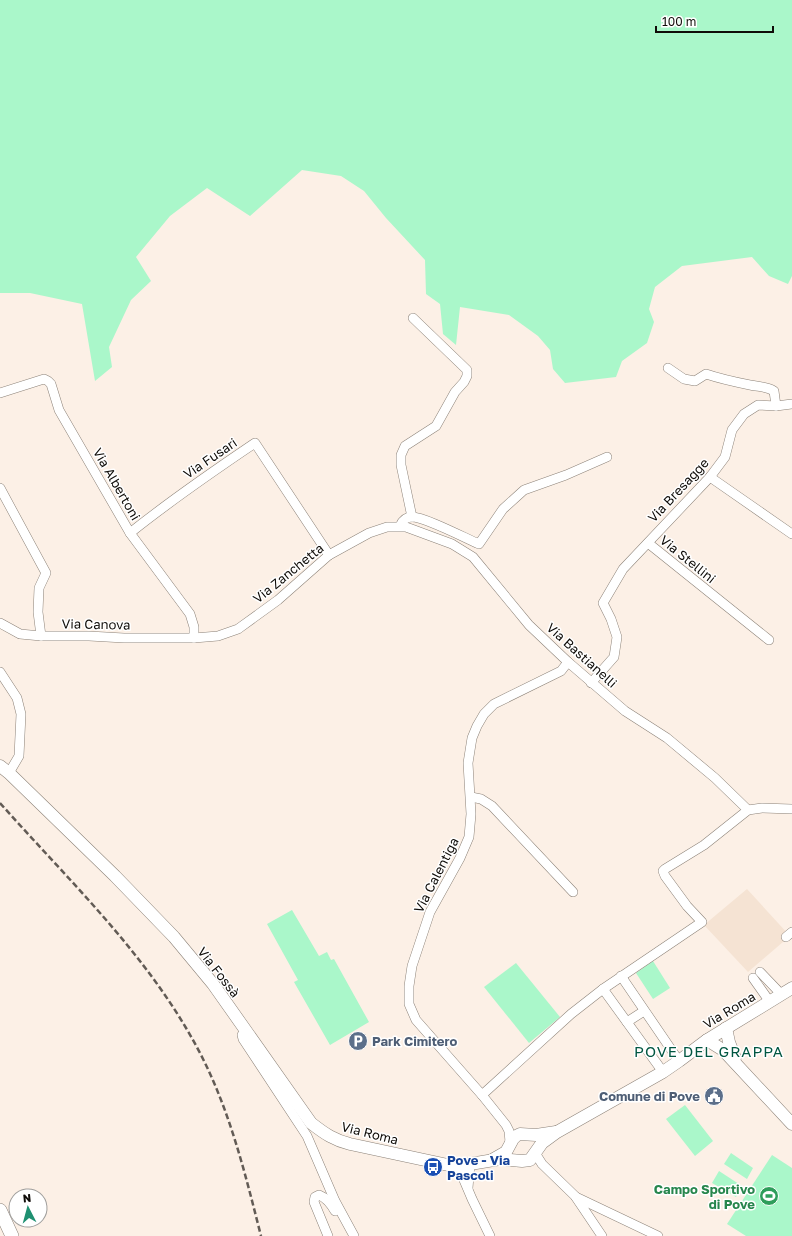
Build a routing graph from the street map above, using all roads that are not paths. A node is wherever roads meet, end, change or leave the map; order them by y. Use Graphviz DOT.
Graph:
graph roads {
  1 [pos="413,318"];
  2 [pos="668,368"];
  3 [pos="0,393"];
  4 [pos="792,404"];
  5 [pos="776,406"];
  6 [pos="607,457"];
  7 [pos="710,476"];
  8 [pos="0,488"];
  9 [pos="412,517"];
  10 [pos="400,526"];
  11 [pos="130,533"];
  12 [pos="792,534"];
  13 [pos="648,543"];
  14 [pos="329,555"];
  15 [pos="0,623"];
  16 [pos="41,636"];
  17 [pos="194,638"];
  18 [pos="768,640"];
  19 [pos="568,662"];
  20 [pos="0,672"];
  21 [pos="591,683"];
  22 [pos="5,770"];
  23 [pos="471,797"];
  24 [pos="792,809"];
  25 [pos="748,810"];
  26 [pos="573,892"];
  27 [pos="620,976"];
  28 [pos="603,989"];
  29 [pos="787,991"];
  30 [pos="770,1002"];
  31 [pos="644,1011"];
  32 [pos="627,1022"];
  33 [pos="726,1028"];
  34 [pos="246,1031"];
  35 [pos="707,1040"];
  36 [pos="679,1061"];
  37 [pos="738,1065"];
  38 [pos="663,1072"];
  39 [pos="482,1095"];
  40 [pos="792,1124"];
  41 [pos="506,1125"];
  42 [pos="557,1132"];
  43 [pos="524,1135"];
  44 [pos="510,1145"];
  45 [pos="529,1156"];
  46 [pos="491,1160"];
  47 [pos="470,1164"];
  48 [pos="458,1166"];
  49 [pos="468,1189"];
  50 [pos="575,1196"];
  51 [pos="0,1210"];
  52 [pos="12,1236"];
  53 [pos="328,1236"];
  54 [pos="350,1236"];
  55 [pos="354,1236"];
  56 [pos="490,1236"];
  57 [pos="602,1236"];
  58 [pos="658,1236"];
  1 -- 9 [label="street"];
  2 -- 5 [label="street"];
  3 -- 11 [label="street, Via Albertoni"];
  4 -- 5 [label="street, Via Bresagge"];
  5 -- 7 [label="street, Via Bresagge"];
  6 -- 9 [label="street"];
  7 -- 12 [label="street"];
  7 -- 13 [label="street, Via Bresagge"];
  8 -- 16 [label="street"];
  9 -- 10 [label="street"];
  10 -- 14 [label="street, Via Zanchetta"];
  10 -- 19 [label="street, Via Bastianelli"];
  11 -- 14 [label="street, Via Fusari"];
  11 -- 17 [label="street, Via Albertoni"];
  13 -- 18 [label="street, Via Stellini"];
  13 -- 21 [label="street, Via Stellini"];
  14 -- 17 [label="street, Via Zanchetta"];
  15 -- 16 [label="street, Via Canova"];
  16 -- 17 [label="street, Via Canova"];
  19 -- 21 [label="street, Via Bastianelli"];
  19 -- 23 [label="street, Via Calentiga"];
  20 -- 22 [label="street"];
  21 -- 25 [label="street, Via Bastianelli"];
  22 -- 34 [label="main road, Via Fossà"];
  23 -- 26 [label="street"];
  23 -- 39 [label="street, Via Calentiga"];
  24 -- 25 [label="street"];
  25 -- 27 [label="street"];
  27 -- 28 [label="street"];
  27 -- 31 [label="street"];
  28 -- 32 [label="street"];
  28 -- 39 [label="street"];
  29 -- 30 [label="main road, Via Roma"];
  29 -- 30 [label="street"];
  30 -- 33 [label="main road, Via Roma"];
  31 -- 32 [label="street"];
  31 -- 36 [label="street"];
  32 -- 38 [label="street"];
  33 -- 35 [label="main road, Via Roma"];
  33 -- 37 [label="main road"];
  34 -- 48 [label="main road, Via Roma"];
  34 -- 55 [label="street, Via Fossà"];
  35 -- 36 [label="main road, Via Roma"];
  35 -- 37 [label="main road"];
  36 -- 38 [label="main road, Via Roma"];
  37 -- 40 [label="main road"];
  38 -- 42 [label="main road, Via Roma"];
  39 -- 41 [label="street"];
  41 -- 43 [label="street"];
  41 -- 44 [label="street"];
  42 -- 43 [label="main road, Via Roma"];
  42 -- 45 [label="main road, Via Roma"];
  43 -- 44 [label="main road, Via Roma"];
  43 -- 45 [label="main road"];
  44 -- 45 [label="main road"];
  44 -- 46 [label="main road, Via Roma"];
  45 -- 46 [label="main road, Via Roma"];
  45 -- 50 [label="street"];
  46 -- 47 [label="main road, Via Roma"];
  47 -- 48 [label="main road, Via Roma"];
  47 -- 49 [label="street"];
  48 -- 49 [label="street"];
  49 -- 56 [label="street"];
  50 -- 57 [label="street"];
  50 -- 58 [label="street"];
  51 -- 52 [label="main road"];
  53 -- 54 [label="street"];
}
